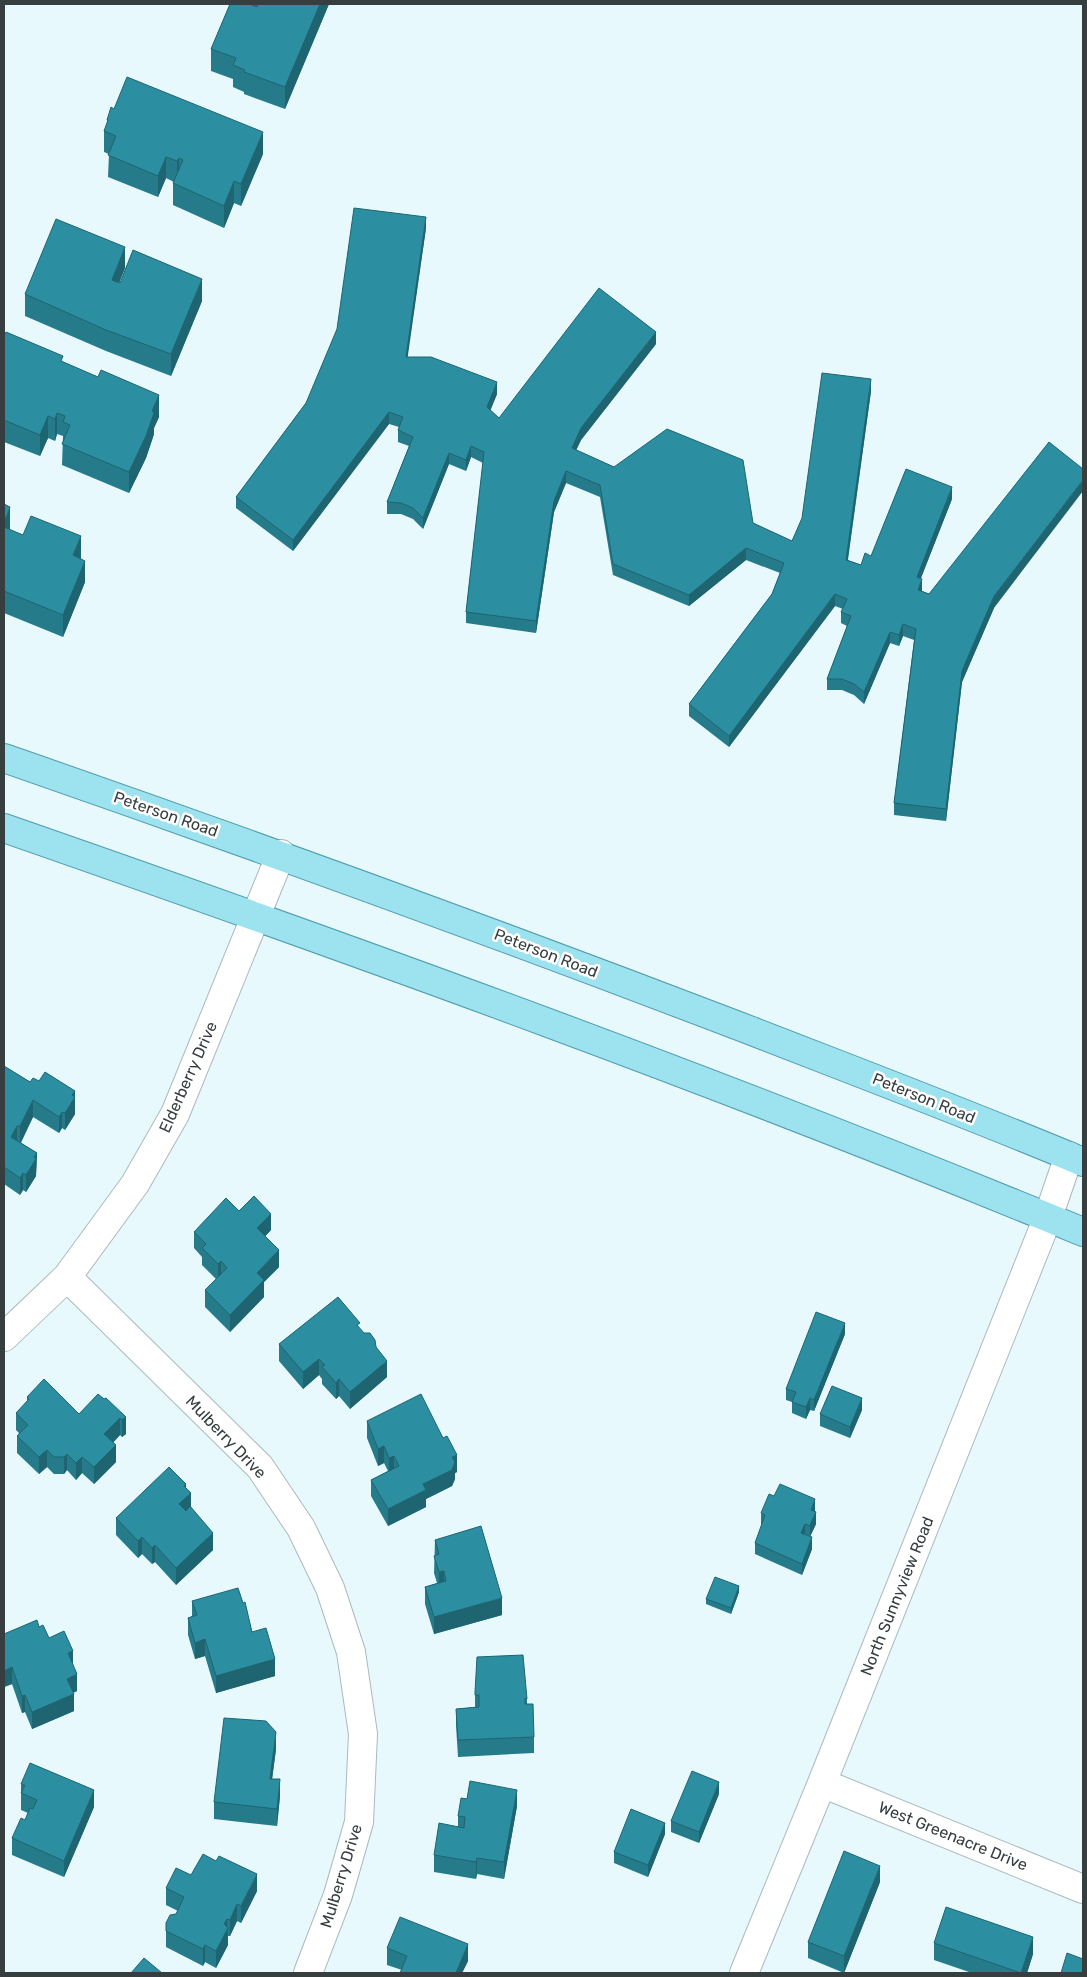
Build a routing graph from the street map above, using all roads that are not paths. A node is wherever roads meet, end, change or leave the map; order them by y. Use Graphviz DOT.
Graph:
graph roads {
  1 [pos="4,758"];
  2 [pos="4,828"];
  3 [pos="281,854"];
  4 [pos="256,916"];
  5 [pos="1076,1159"];
  6 [pos="1048,1217"];
  7 [pos="1083,1232"];
  8 [pos="67,1277"];
  9 [pos="4,1337"];
  10 [pos="822,1783"];
  11 [pos="1083,1889"];
  12 [pos="308,1973"];
  13 [pos="744,1973"];
  1 -- 3 [label="main road, Peterson Road"];
  2 -- 4 [label="main road"];
  3 -- 4 [label="street, Elderberry Drive"];
  3 -- 5 [label="main road, Peterson Road"];
  4 -- 6 [label="main road"];
  4 -- 8 [label="street, Elderberry Drive"];
  5 -- 6 [label="street, North Sunnyview Road"];
  6 -- 7 [label="main road"];
  6 -- 10 [label="street, North Sunnyview Road"];
  8 -- 9 [label="street"];
  8 -- 12 [label="street, Mulberry Drive"];
  10 -- 11 [label="street, West Greenacre Drive"];
  10 -- 13 [label="street, North Sunnyview Road"];
}
